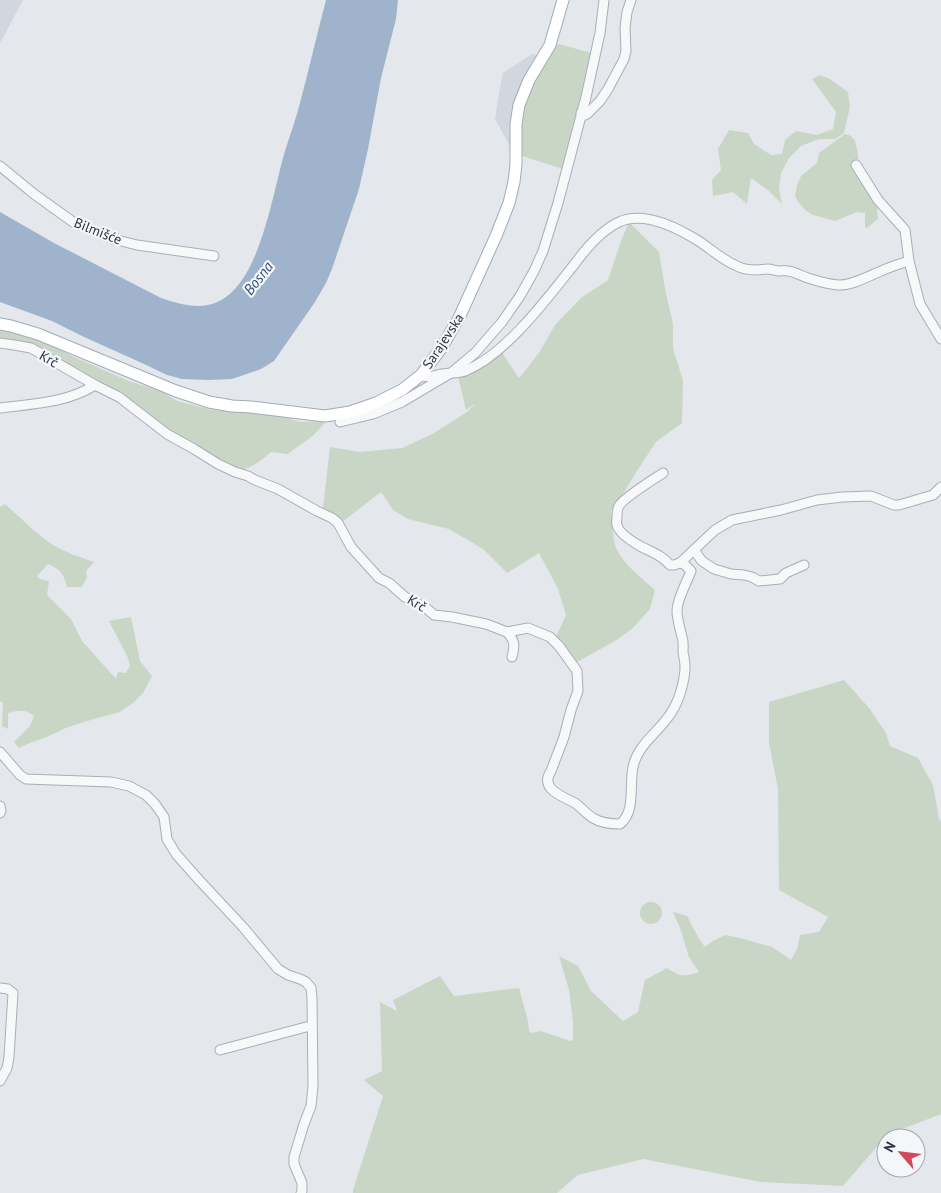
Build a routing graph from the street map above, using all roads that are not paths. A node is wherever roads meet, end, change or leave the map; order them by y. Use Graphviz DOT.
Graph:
graph roads {
  1 [pos="563,0"];
  2 [pos="604,0"];
  3 [pos="631,0"];
  4 [pos="581,113"];
  5 [pos="856,165"];
  6 [pos="0,166"];
  7 [pos="214,256"];
  8 [pos="909,261"];
  9 [pos="0,324"];
  10 [pos="941,338"];
  11 [pos="0,343"];
  12 [pos="451,373"];
  13 [pos="420,375"];
  14 [pos="95,385"];
  15 [pos="0,408"];
  16 [pos="340,422"];
  17 [pos="663,473"];
  18 [pos="941,487"];
  19 [pos="692,552"];
  20 [pos="680,562"];
  21 [pos="804,565"];
  22 [pos="507,632"];
  23 [pos="512,657"];
  24 [pos="0,752"];
  25 [pos="0,806"];
  26 [pos="0,814"];
  27 [pos="0,988"];
  28 [pos="312,1027"];
  29 [pos="220,1050"];
  30 [pos="0,1081"];
  31 [pos="301,1193"];
  1 -- 13 [label="main road, Sarajevska"];
  2 -- 4 [label="street"];
  3 -- 4 [label="street"];
  4 -- 12 [label="street"];
  5 -- 8 [label="street"];
  6 -- 7 [label="street, Bilmišće"];
  8 -- 10 [label="street"];
  8 -- 12 [label="street"];
  9 -- 13 [label="main road, Sarajevska"];
  11 -- 14 [label="street, Krč"];
  12 -- 13 [label="street"];
  12 -- 16 [label="street"];
  14 -- 15 [label="street"];
  14 -- 22 [label="street, Krč"];
  17 -- 20 [label="street"];
  18 -- 19 [label="street"];
  19 -- 20 [label="street"];
  19 -- 21 [label="street"];
  20 -- 22 [label="street, Krč"];
  22 -- 23 [label="street"];
  24 -- 28 [label="street"];
  25 -- 26 [label="street"];
  27 -- 30 [label="street"];
  28 -- 29 [label="street"];
  28 -- 31 [label="street"];
}
